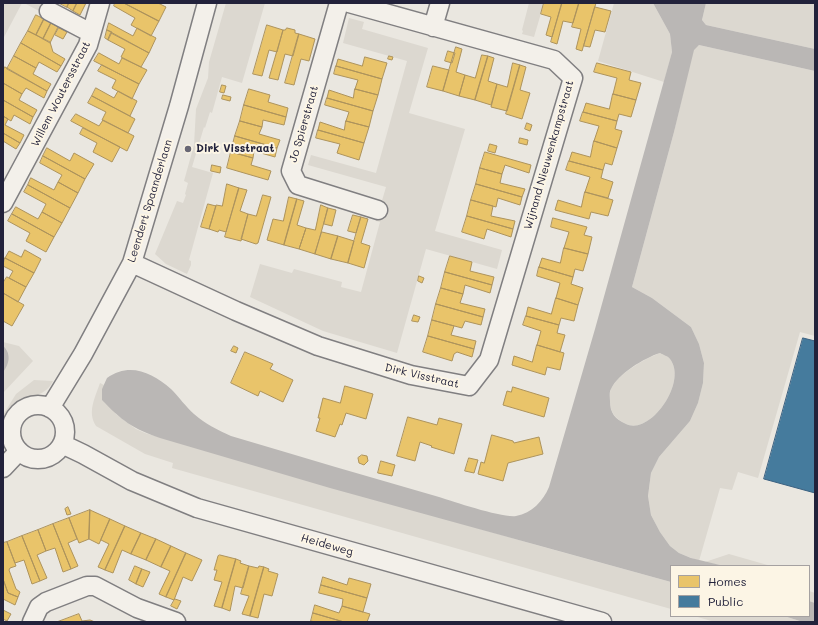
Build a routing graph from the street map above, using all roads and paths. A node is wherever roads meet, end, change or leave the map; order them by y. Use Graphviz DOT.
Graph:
graph roads {
  1 [pos="100,3"];
  2 [pos="207,3"];
  3 [pos="339,3"];
  4 [pos="349,3"];
  5 [pos="440,3"];
  6 [pos="49,11"];
  7 [pos="433,27"];
  8 [pos="91,33"];
  9 [pos="9,179"];
  10 [pos="3,203"];
  11 [pos="378,210"];
  12 [pos="132,263"];
  13 [pos="469,386"];
  14 [pos="50,408"];
  15 [pos="62,444"];
  16 [pos="19,451"];
  17 [pos="3,468"];
  18 [pos="134,615"];
  19 [pos="32,622"];
  20 [pos="176,622"];
  21 [pos="602,622"];
  1 -- 8 [label="street, Willem Woutersstraat"];
  2 -- 12 [label="street, Leendert Spaanderlaan"];
  3 -- 11 [label="street, Jo Spierstraat"];
  4 -- 7 [label="street, Wijnand Nieuwenkampstraat"];
  5 -- 7 [label="street"];
  6 -- 8 [label="street"];
  7 -- 13 [label="street, Wijnand Nieuwenkampstraat"];
  8 -- 9 [label="street, Willem Woutersstraat"];
  9 -- 10 [label="street, Willem Woutersstraat"];
  12 -- 13 [label="street, Dirk Visstraat"];
  12 -- 14 [label="street, Leendert Spaanderlaan"];
  14 -- 15 [label="street"];
  14 -- 16 [label="street"];
  15 -- 16 [label="street"];
  15 -- 21 [label="street, Heideweg"];
  16 -- 17 [label="street"];
  18 -- 19 [label="street"];
  18 -- 20 [label="street"];
}
